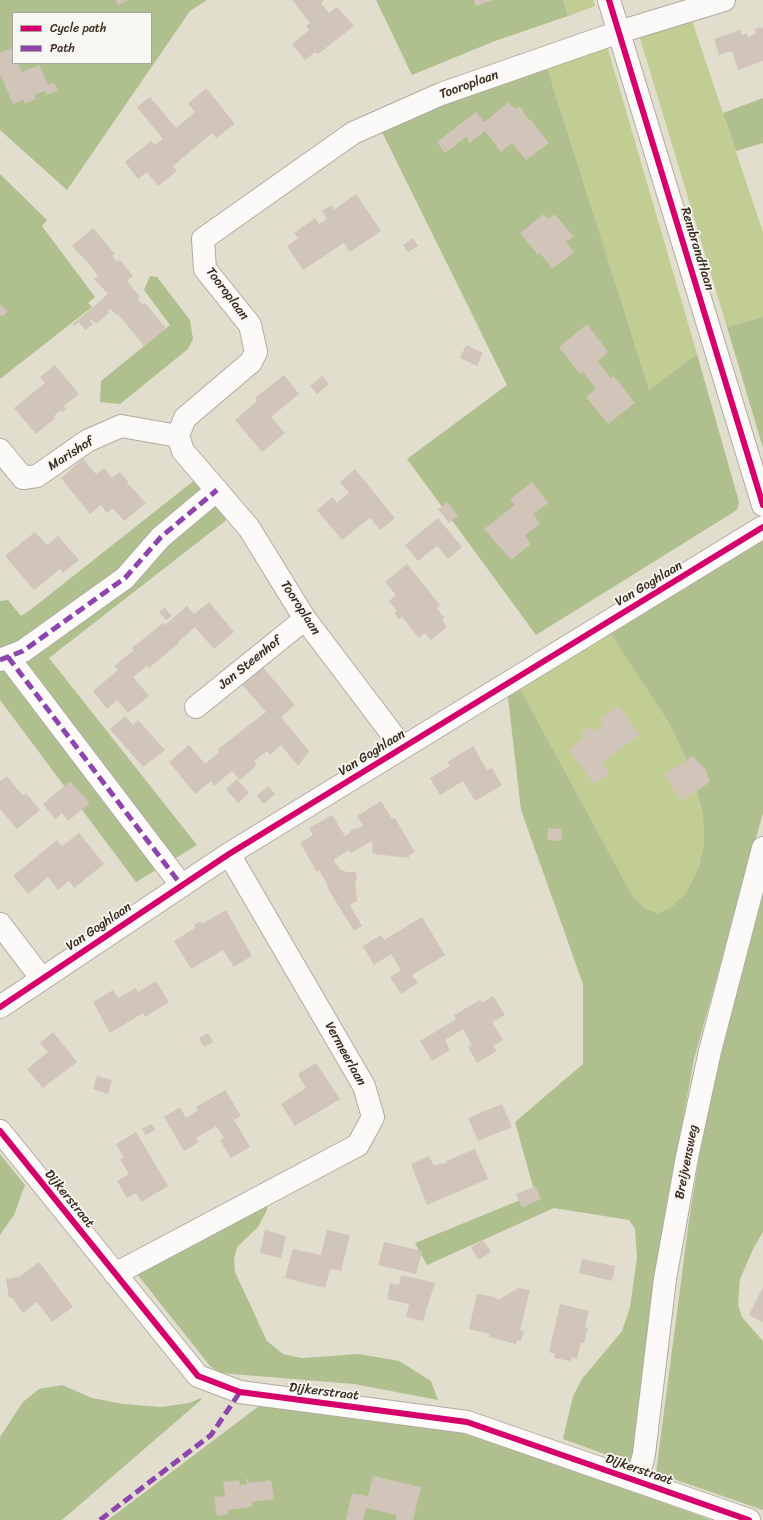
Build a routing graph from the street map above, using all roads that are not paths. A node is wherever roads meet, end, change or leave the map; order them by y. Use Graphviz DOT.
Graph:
graph roads {
  1 [pos="608,0"];
  2 [pos="724,0"];
  3 [pos="619,32"];
  4 [pos="178,436"];
  5 [pos="0,450"];
  6 [pos="217,490"];
  7 [pos="763,505"];
  8 [pos="763,527"];
  9 [pos="305,619"];
  10 [pos="4,658"];
  11 [pos="196,707"];
  12 [pos="402,747"];
  13 [pos="763,848"];
  14 [pos="229,854"];
  15 [pos="182,886"];
  16 [pos="0,924"];
  17 [pos="42,979"];
  18 [pos="0,1007"];
  19 [pos="0,1131"];
  20 [pos="115,1274"];
  21 [pos="637,1481"];
  22 [pos="749,1520"];
  1 -- 3 [label="street, Rembrandtlaan"];
  2 -- 3 [label="street, Tooroplaan"];
  3 -- 4 [label="street, Tooroplaan"];
  3 -- 7 [label="street, Rembrandtlaan"];
  4 -- 5 [label="street, Marishof"];
  4 -- 6 [label="street, Tooroplaan"];
  6 -- 9 [label="street, Tooroplaan"];
  6 -- 10 [label="street"];
  8 -- 12 [label="street, Van Goghlaan"];
  9 -- 11 [label="street, Jan Steenhof"];
  9 -- 12 [label="street, Tooroplaan"];
  10 -- 15 [label="street"];
  12 -- 14 [label="street, Van Goghlaan"];
  13 -- 21 [label="street, Breijvensweg"];
  14 -- 15 [label="street, Van Goghlaan"];
  14 -- 20 [label="street, Vermeerlaan"];
  15 -- 17 [label="street, Van Goghlaan"];
  16 -- 17 [label="street"];
  17 -- 18 [label="street, Van Goghlaan"];
  19 -- 20 [label="street, Dijkerstraat"];
  20 -- 21 [label="street, Dijkerstraat"];
  21 -- 22 [label="street, Dijkerstraat"];
}
